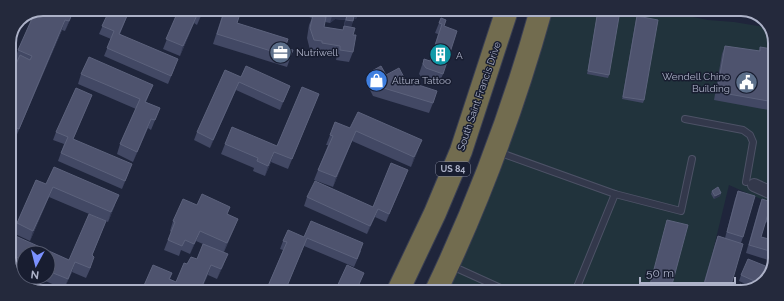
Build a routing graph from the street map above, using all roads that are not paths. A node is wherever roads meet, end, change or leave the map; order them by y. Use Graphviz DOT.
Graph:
graph roads {
  1 [pos="504,16"];
  2 [pos="539,16"];
  3 [pos="685,119"];
  4 [pos="496,151"];
  5 [pos="692,159"];
  6 [pos="750,184"];
  7 [pos="768,192"];
  8 [pos="615,194"];
  9 [pos="448,265"];
  10 [pos="401,285"];
  11 [pos="439,285"];
  12 [pos="493,285"];
  13 [pos="578,285"];
  1 -- 10 [label="highway, South Saint Francis Drive / US 84"];
  2 -- 4 [label="highway"];
  3 -- 6 [label="lane"];
  4 -- 8 [label="lane"];
  4 -- 9 [label="highway"];
  5 -- 8 [label="lane"];
  6 -- 7 [label="street"];
  8 -- 13 [label="lane"];
  9 -- 11 [label="highway"];
  9 -- 12 [label="lane"];
}
